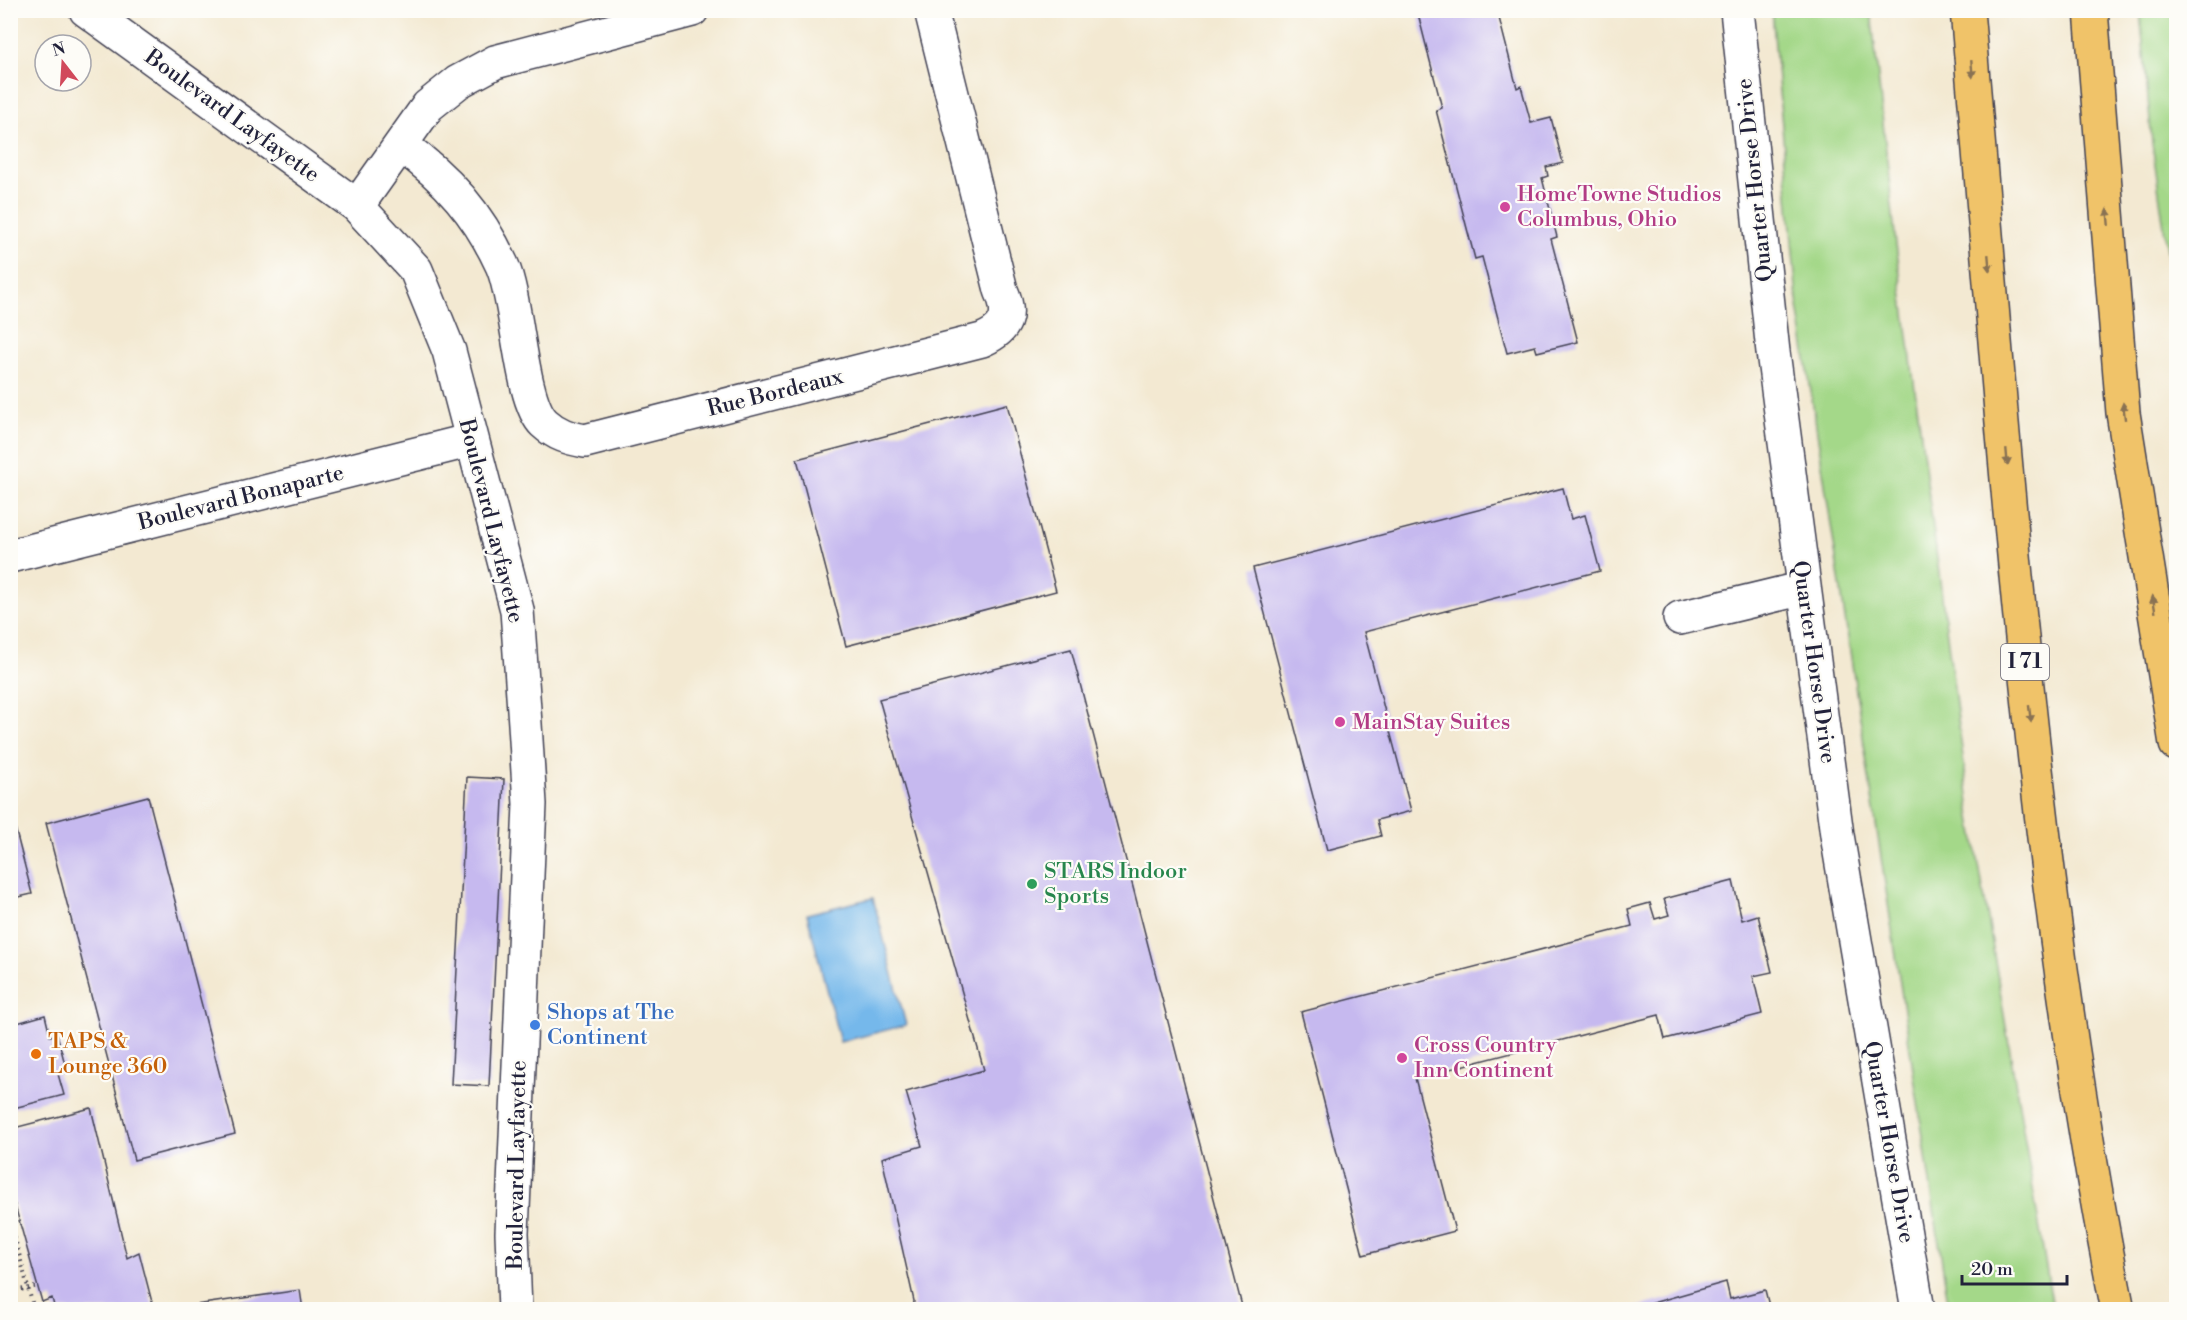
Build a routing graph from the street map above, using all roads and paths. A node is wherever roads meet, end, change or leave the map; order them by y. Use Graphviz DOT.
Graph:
graph roads {
  1 [pos="86,10"];
  2 [pos="692,10"];
  3 [pos="931,10"];
  4 [pos="1737,10"];
  5 [pos="1966,10"];
  6 [pos="2091,10"];
  7 [pos="401,145"];
  8 [pos="357,206"];
  9 [pos="472,440"];
  10 [pos="10,556"];
  11 [pos="1804,588"];
  12 [pos="1680,618"];
  13 [pos="2176,744"];
  14 [pos="10,1220"];
  15 [pos="39,1286"];
  16 [pos="29,1287"];
  17 [pos="10,1292"];
  18 [pos="34,1310"];
  19 [pos="515,1310"];
  20 [pos="1918,1310"];
  21 [pos="2118,1310"];
  1 -- 8 [label="street, Boulevard Layfayette"];
  2 -- 7 [label="street"];
  3 -- 7 [label="street, Rue Bordeaux"];
  4 -- 11 [label="street, Quarter Horse Drive"];
  5 -- 21 [label="highway, I 71, one-way"];
  13 -- 6 [label="highway, one-way"];
  7 -- 8 [label="street"];
  8 -- 9 [label="street, Boulevard Layfayette"];
  9 -- 10 [label="street, Boulevard Bonaparte"];
  9 -- 19 [label="street, Boulevard Layfayette"];
  11 -- 12 [label="street"];
  11 -- 20 [label="street, Quarter Horse Drive"];
  14 -- 16 [label="path"];
  15 -- 16 [label="path"];
  16 -- 17 [label="path"];
  16 -- 18 [label="path"];
}
